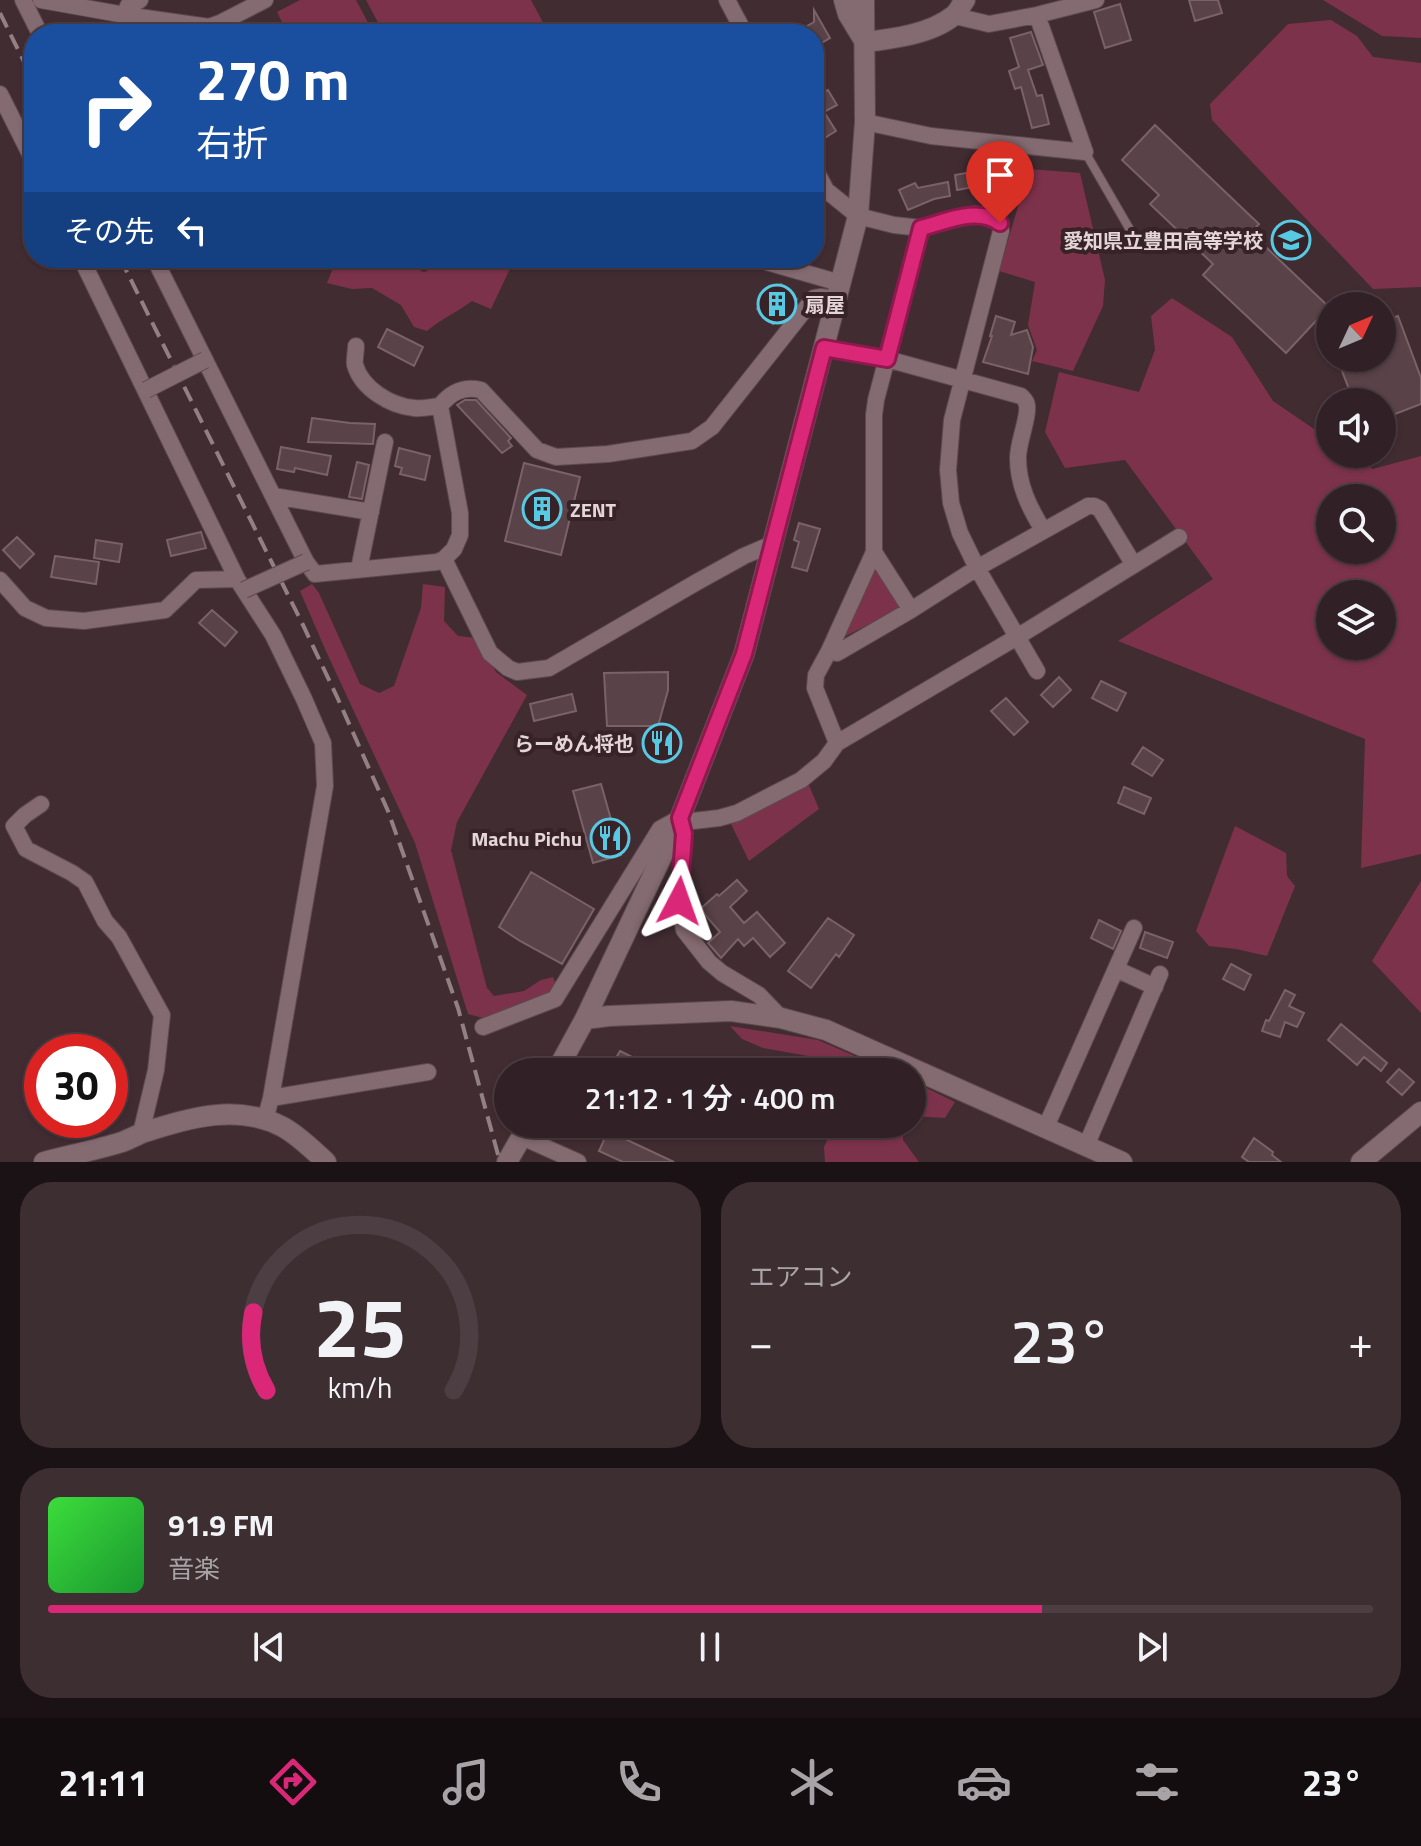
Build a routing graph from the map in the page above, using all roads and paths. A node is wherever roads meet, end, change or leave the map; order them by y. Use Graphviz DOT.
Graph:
graph roads {
  1 [pos="23,0"];
  2 [pos="41,0"];
  3 [pos="140,0"];
  4 [pos="265,0"];
  5 [pos="727,0"];
  6 [pos="844,0"];
  7 [pos="864,0"];
  8 [pos="1096,0"];
  9 [pos="960,8"];
  10 [pos="125,15"];
  11 [pos="1037,15"];
  12 [pos="35,24"];
  13 [pos="188,24"];
  14 [pos="217,24"];
  15 [pos="740,24"];
  16 [pos="865,42"];
  17 [pos="0,94"];
  18 [pos="865,122"];
  19 [pos="24,142"];
  20 [pos="1085,152"];
  21 [pos="824,186"];
  22 [pos="858,216"];
  23 [pos="921,228"];
  24 [pos="1140,247"];
  25 [pos="86,268"];
  26 [pos="159,268"];
  27 [pos="779,268"];
  28 [pos="838,291"];
  29 [pos="356,346"];
  30 [pos="824,348"];
  31 [pos="887,359"];
  32 [pos="205,360"];
  33 [pos="962,380"];
  34 [pos="146,390"];
  35 [pos="440,406"];
  36 [pos="385,442"];
  37 [pos="273,496"];
  38 [pos="371,512"];
  39 [pos="1043,530"];
  40 [pos="1179,537"];
  41 [pos="772,544"];
  42 [pos="874,552"];
  43 [pos="444,559"];
  44 [pos="306,562"];
  45 [pos="1134,565"];
  46 [pos="977,568"];
  47 [pos="359,569"];
  48 [pos="0,580"];
  49 [pos="241,585"];
  50 [pos="911,610"];
  51 [pos="1017,637"];
  52 [pos="829,651"];
  53 [pos="1037,671"];
  54 [pos="837,743"];
  55 [pos="41,804"];
  56 [pos="680,818"];
  57 [pos="1134,928"];
  58 [pos="1116,969"];
  59 [pos="781,1018"];
  60 [pos="585,1019"];
  61 [pos="483,1027"];
  62 [pos="564,1058"];
  63 [pos="428,1072"];
  64 [pos="271,1098"];
  65 [pos="1421,1112"];
  66 [pos="265,1120"];
  67 [pos="1045,1129"];
  68 [pos="141,1133"];
  69 [pos="1086,1146"];
  70 [pos="518,1147"];
  71 [pos="44,1162"];
  72 [pos="326,1162"];
  73 [pos="578,1162"];
  74 [pos="1122,1162"];
  75 [pos="1361,1162"];
  1 -- 12 [label="street"];
  2 -- 10 [label="street"];
  3 -- 10 [label="street"];
  4 -- 14 [label="street"];
  5 -- 15 [label="street"];
  6 -- 16 [label="street"];
  7 -- 16 [label="street"];
  8 -- 11 [label="street"];
  9 -- 11 [label="street"];
  9 -- 16 [label="street"];
  10 -- 13 [label="street"];
  11 -- 20 [label="street"];
  16 -- 18 [label="street"];
  17 -- 19 [label="street"];
  18 -- 20 [label="street"];
  18 -- 22 [label="street"];
  20 -- 24 [label="lane"];
  21 -- 22 [label="street"];
  22 -- 23 [label="street"];
  22 -- 28 [label="street"];
  23 -- 31 [label="street"];
  23 -- 33 [label="street"];
  25 -- 34 [label="street"];
  26 -- 32 [label="street"];
  27 -- 28 [label="street"];
  28 -- 30 [label="street"];
  28 -- 35 [label="street"];
  29 -- 35 [label="street"];
  30 -- 31 [label="street"];
  30 -- 41 [label="street"];
  31 -- 33 [label="street"];
  31 -- 42 [label="street"];
  32 -- 34 [label="street, bridge"];
  32 -- 37 [label="street"];
  33 -- 39 [label="street"];
  33 -- 46 [label="street"];
  34 -- 49 [label="street"];
  35 -- 43 [label="street"];
  36 -- 38 [label="street"];
  37 -- 38 [label="street"];
  37 -- 44 [label="street"];
  38 -- 47 [label="street"];
  39 -- 45 [label="street"];
  39 -- 46 [label="street"];
  40 -- 45 [label="street"];
  41 -- 43 [label="street"];
  41 -- 56 [label="street"];
  42 -- 50 [label="street"];
  42 -- 52 [label="street"];
  43 -- 47 [label="street"];
  44 -- 47 [label="street"];
  44 -- 49 [label="street, bridge"];
  45 -- 51 [label="street"];
  46 -- 50 [label="street"];
  46 -- 51 [label="street"];
  48 -- 49 [label="street"];
  49 -- 64 [label="street"];
  50 -- 52 [label="street"];
  51 -- 53 [label="street"];
  51 -- 54 [label="street"];
  52 -- 54 [label="street"];
  54 -- 56 [label="street"];
  55 -- 68 [label="street"];
  56 -- 59 [label="street"];
  56 -- 60 [label="street"];
  56 -- 61 [label="street"];
  57 -- 58 [label="street"];
  58 -- 67 [label="street"];
  58 -- 69 [label="street"];
  59 -- 60 [label="street"];
  59 -- 67 [label="street"];
  60 -- 62 [label="street"];
  63 -- 64 [label="street"];
  64 -- 66 [label="street"];
  65 -- 75 [label="street"];
  66 -- 68 [label="street"];
  66 -- 72 [label="street"];
  67 -- 69 [label="street"];
  68 -- 71 [label="street"];
  69 -- 74 [label="street"];
  70 -- 73 [label="street"];
}
